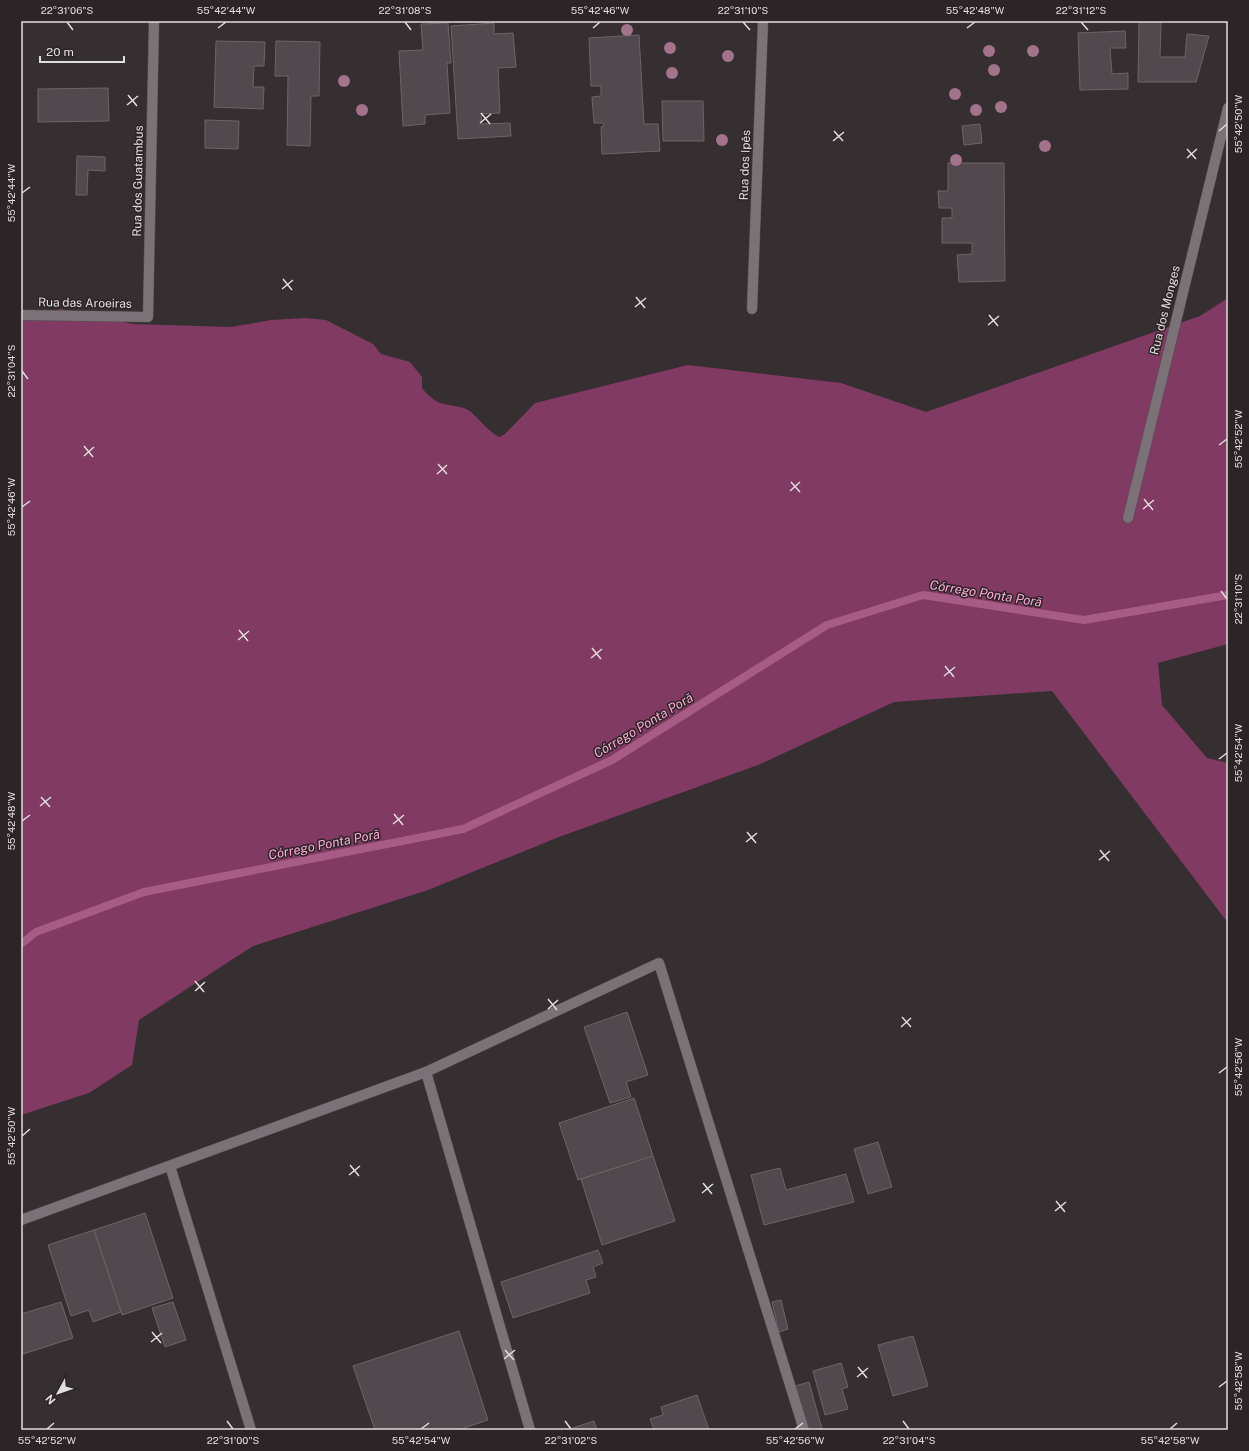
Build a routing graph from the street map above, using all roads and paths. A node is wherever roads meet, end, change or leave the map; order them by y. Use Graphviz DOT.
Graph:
graph roads {
  1 [pos="154,21"];
  2 [pos="763,21"];
  3 [pos="1228,108"];
  4 [pos="752,309"];
  5 [pos="21,315"];
  6 [pos="148,317"];
  7 [pos="1128,518"];
  8 [pos="426,1072"];
  9 [pos="170,1166"];
  10 [pos="21,1220"];
  11 [pos="251,1430"];
  12 [pos="530,1430"];
  13 [pos="804,1430"];
  1 -- 6 [label="street, Rua dos Guatambus"];
  2 -- 4 [label="street, Rua dos Ipês"];
  3 -- 7 [label="street, Rua dos Monges"];
  5 -- 6 [label="street, Rua das Aroeiras"];
  8 -- 9 [label="street"];
  8 -- 12 [label="street"];
  8 -- 13 [label="street"];
  9 -- 10 [label="street"];
  9 -- 11 [label="street"];
}
